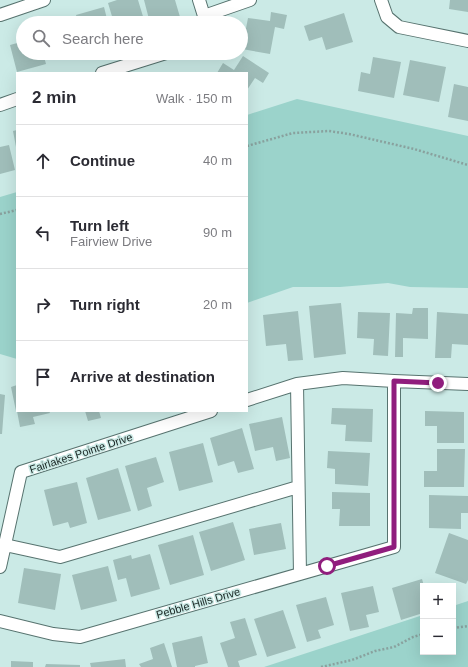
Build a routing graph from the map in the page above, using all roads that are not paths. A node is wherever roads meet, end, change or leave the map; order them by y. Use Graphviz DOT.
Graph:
graph roads {
  1 [pos="44,0"];
  2 [pos="199,0"];
  3 [pos="250,0"];
  4 [pos="381,0"];
  5 [pos="0,15"];
  6 [pos="204,16"];
  7 [pos="214,16"];
  8 [pos="468,41"];
  9 [pos="144,60"];
  10 [pos="105,72"];
  11 [pos="16,100"];
  12 [pos="0,105"];
  13 [pos="394,381"];
  14 [pos="297,384"];
  15 [pos="468,384"];
  16 [pos="248,400"];
  17 [pos="208,412"];
  18 [pos="298,487"];
  19 [pos="5,545"];
  20 [pos="0,567"];
  21 [pos="300,574"];
  22 [pos="0,621"];
  1 -- 5 [label="street"];
  2 -- 6 [label="street"];
  3 -- 7 [label="street"];
  4 -- 8 [label="street"];
  9 -- 10 [label="street"];
  11 -- 12 [label="street"];
  13 -- 14 [label="street"];
  13 -- 15 [label="street"];
  13 -- 21 [label="street, Pebble Hills Drive"];
  14 -- 16 [label="street"];
  14 -- 18 [label="street"];
  17 -- 19 [label="street, Fairlakes Pointe Drive"];
  18 -- 19 [label="street"];
  18 -- 21 [label="street"];
  19 -- 20 [label="street, Fairlakes Pointe Drive"];
  21 -- 22 [label="street, Pebble Hills Drive"];
}
